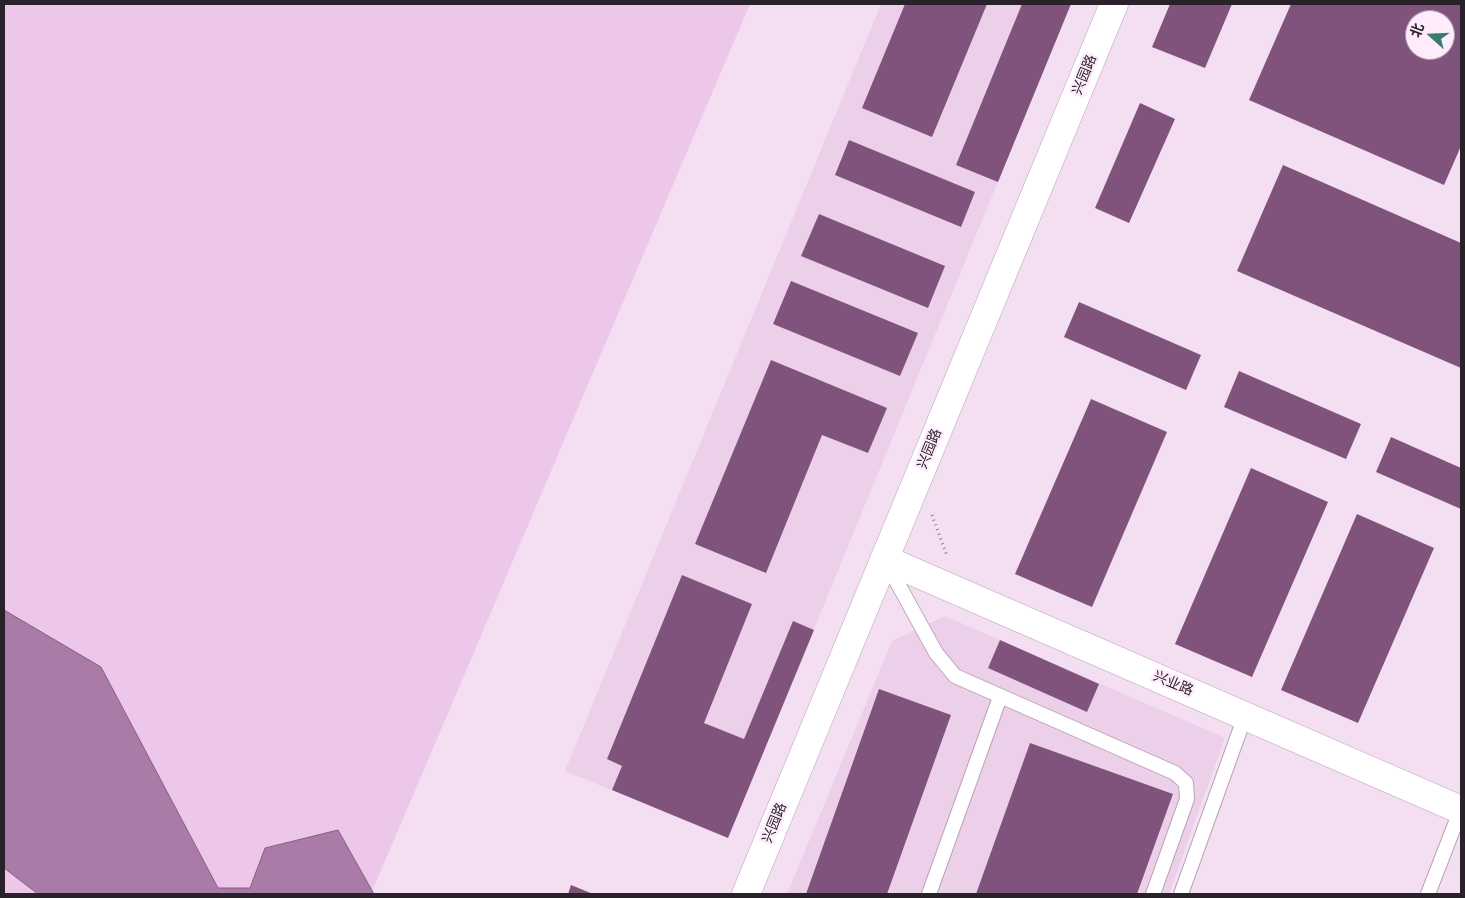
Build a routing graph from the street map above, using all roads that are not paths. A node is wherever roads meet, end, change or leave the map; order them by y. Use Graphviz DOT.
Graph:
graph roads {
  1 [pos="1114,4"];
  2 [pos="884,559"];
  3 [pos="1000,697"];
  4 [pos="1245,716"];
  5 [pos="1461,809"];
  6 [pos="746,894"];
  7 [pos="929,894"];
  8 [pos="1153,894"];
  9 [pos="1181,894"];
  10 [pos="1428,894"];
  1 -- 2 [label="street, 兴园路"];
  2 -- 3 [label="lane"];
  2 -- 4 [label="street, 兴业路"];
  2 -- 6 [label="street, 兴园路"];
  3 -- 7 [label="lane"];
  3 -- 8 [label="lane"];
  4 -- 5 [label="street, 兴业路"];
  4 -- 9 [label="lane"];
  5 -- 10 [label="lane"];
}
